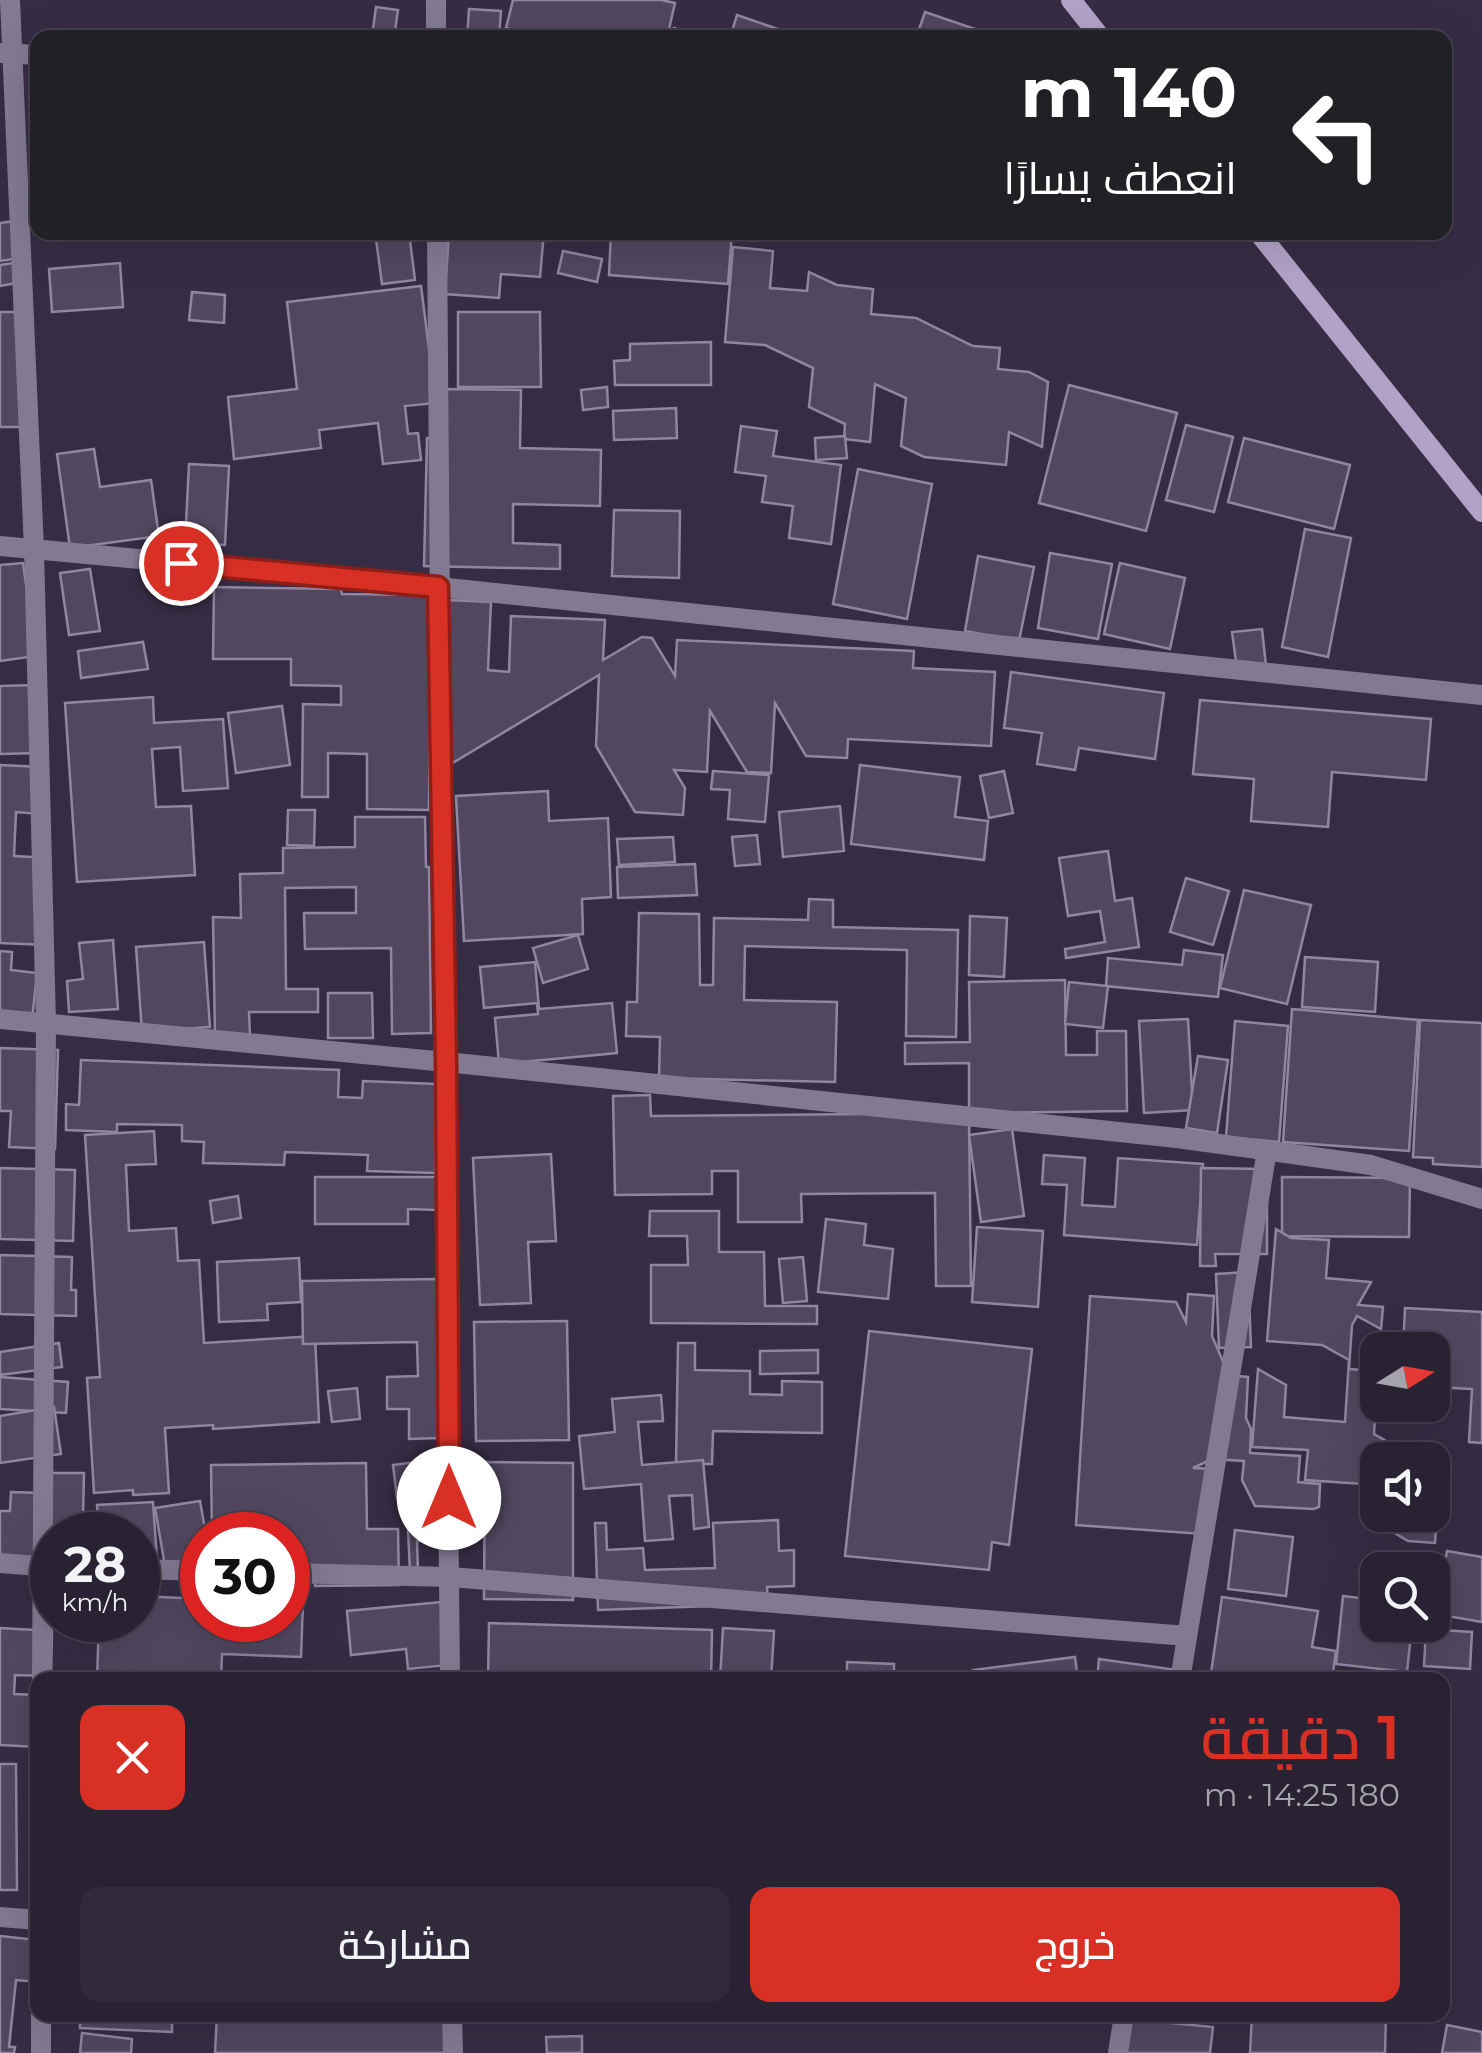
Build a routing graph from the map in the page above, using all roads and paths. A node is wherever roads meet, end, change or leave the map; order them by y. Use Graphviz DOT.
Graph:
graph roads {
  1 [pos="10,0"];
  2 [pos="436,0"];
  3 [pos="1071,0"];
  4 [pos="436,30"];
  5 [pos="1095,30"];
  6 [pos="6,53"];
  7 [pos="437,240"];
  8 [pos="1264,240"];
  9 [pos="1482,512"];
  10 [pos="0,546"];
  11 [pos="34,549"];
  12 [pos="438,587"];
  13 [pos="1482,695"];
  14 [pos="0,1019"];
  15 [pos="46,1024"];
  16 [pos="446,1062"];
  17 [pos="1267,1150"];
  18 [pos="1482,1199"];
  19 [pos="48,1512"];
  20 [pos="0,1564"];
  21 [pos="30,1566"];
  22 [pos="310,1574"];
  23 [pos="450,1577"];
  24 [pos="1187,1636"];
  25 [pos="44,1642"];
  26 [pos="42,1672"];
  27 [pos="450,1672"];
  28 [pos="1181,1672"];
  29 [pos="0,1917"];
  30 [pos="30,1919"];
  31 [pos="42,2022"];
  32 [pos="452,2022"];
  33 [pos="1123,2022"];
  34 [pos="41,2053"];
  35 [pos="453,2053"];
  36 [pos="1118,2053"];
  1 -- 6 [label="street"];
  2 -- 4 [label="street"];
  3 -- 5 [label="main road"];
  6 -- 11 [label="street"];
  7 -- 12 [label="street"];
  8 -- 9 [label="main road"];
  10 -- 11 [label="street"];
  11 -- 12 [label="street"];
  11 -- 15 [label="street"];
  12 -- 13 [label="street"];
  12 -- 16 [label="street"];
  14 -- 15 [label="street"];
  15 -- 16 [label="street"];
  15 -- 19 [label="street"];
  16 -- 17 [label="street"];
  16 -- 23 [label="street"];
  17 -- 18 [label="street"];
  17 -- 24 [label="street"];
  20 -- 21 [label="street"];
  22 -- 23 [label="street"];
  23 -- 24 [label="street"];
  23 -- 27 [label="street"];
  24 -- 28 [label="street"];
  25 -- 26 [label="street"];
  29 -- 30 [label="street"];
  31 -- 34 [label="street"];
  32 -- 35 [label="street"];
  33 -- 36 [label="street"];
}
